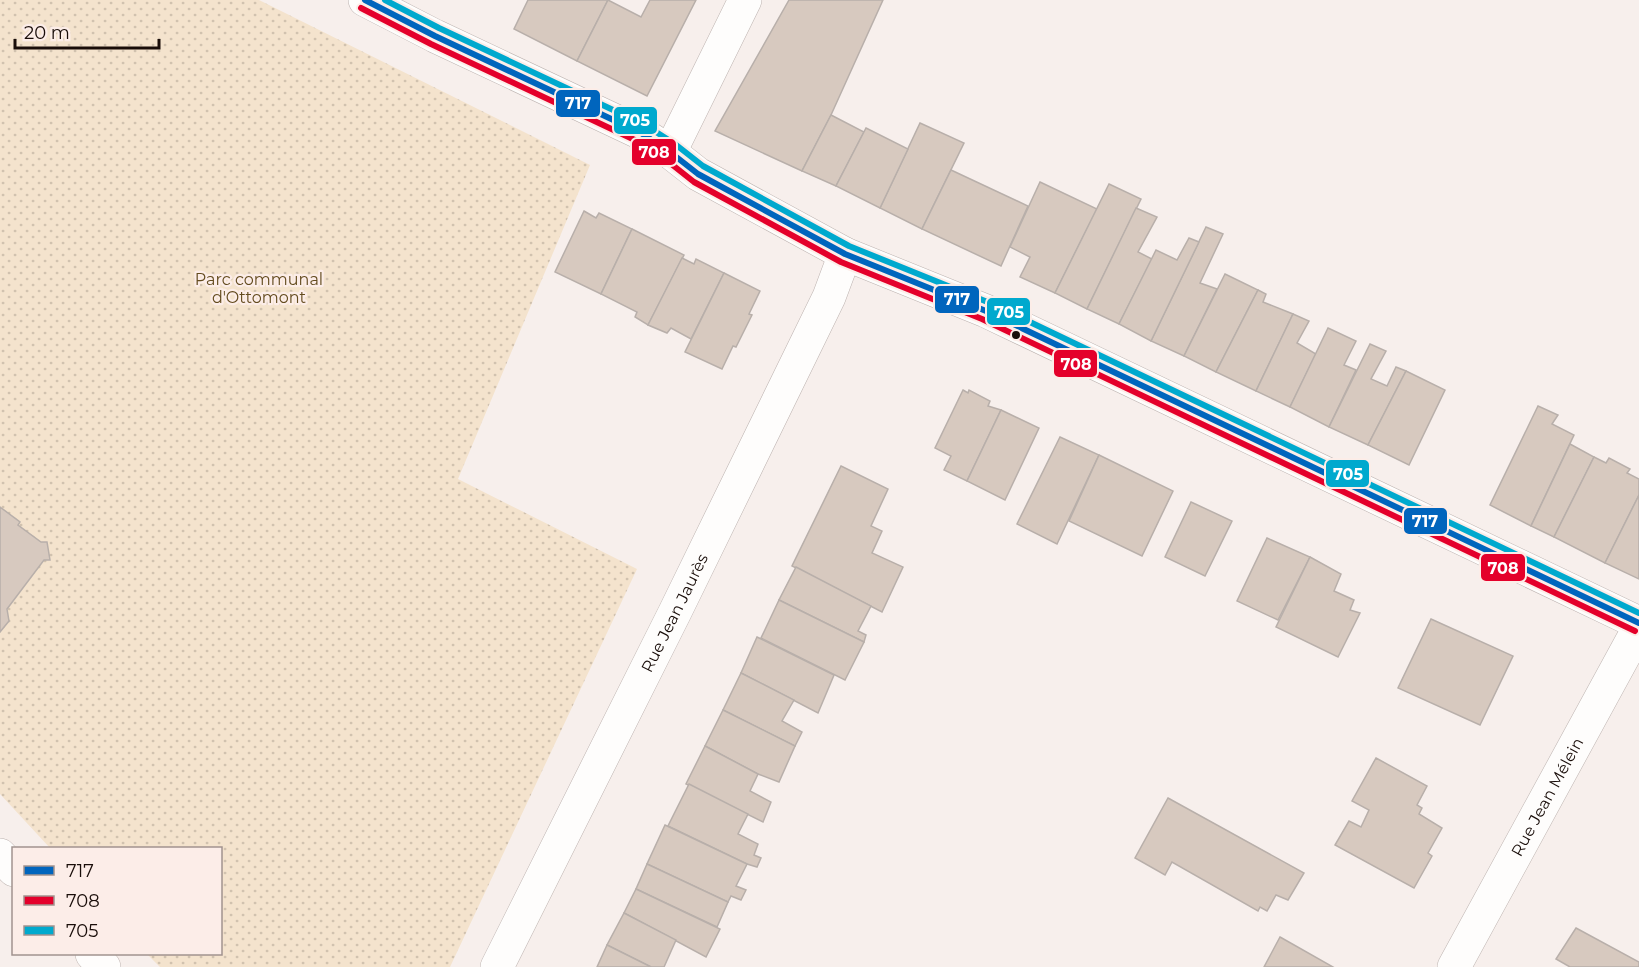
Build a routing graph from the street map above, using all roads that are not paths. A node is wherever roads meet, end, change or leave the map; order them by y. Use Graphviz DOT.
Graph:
graph roads {
  1 [pos="365,0"];
  2 [pos="745,0"];
  3 [pos="670,152"];
  4 [pos="845,254"];
  5 [pos="1639,623"];
  6 [pos="1639,628"];
  7 [pos="0,855"];
  8 [pos="12,868"];
  9 [pos="93,955"];
  10 [pos="104,967"];
  11 [pos="497,967"];
  12 [pos="1454,967"];
  1 -- 3 [label="street"];
  2 -- 3 [label="street"];
  3 -- 4 [label="street"];
  4 -- 5 [label="street"];
  4 -- 11 [label="street, Rue Jean Jaurès"];
  6 -- 12 [label="street, Rue Jean Mélein"];
  7 -- 8 [label="street"];
  9 -- 10 [label="street"];
}
